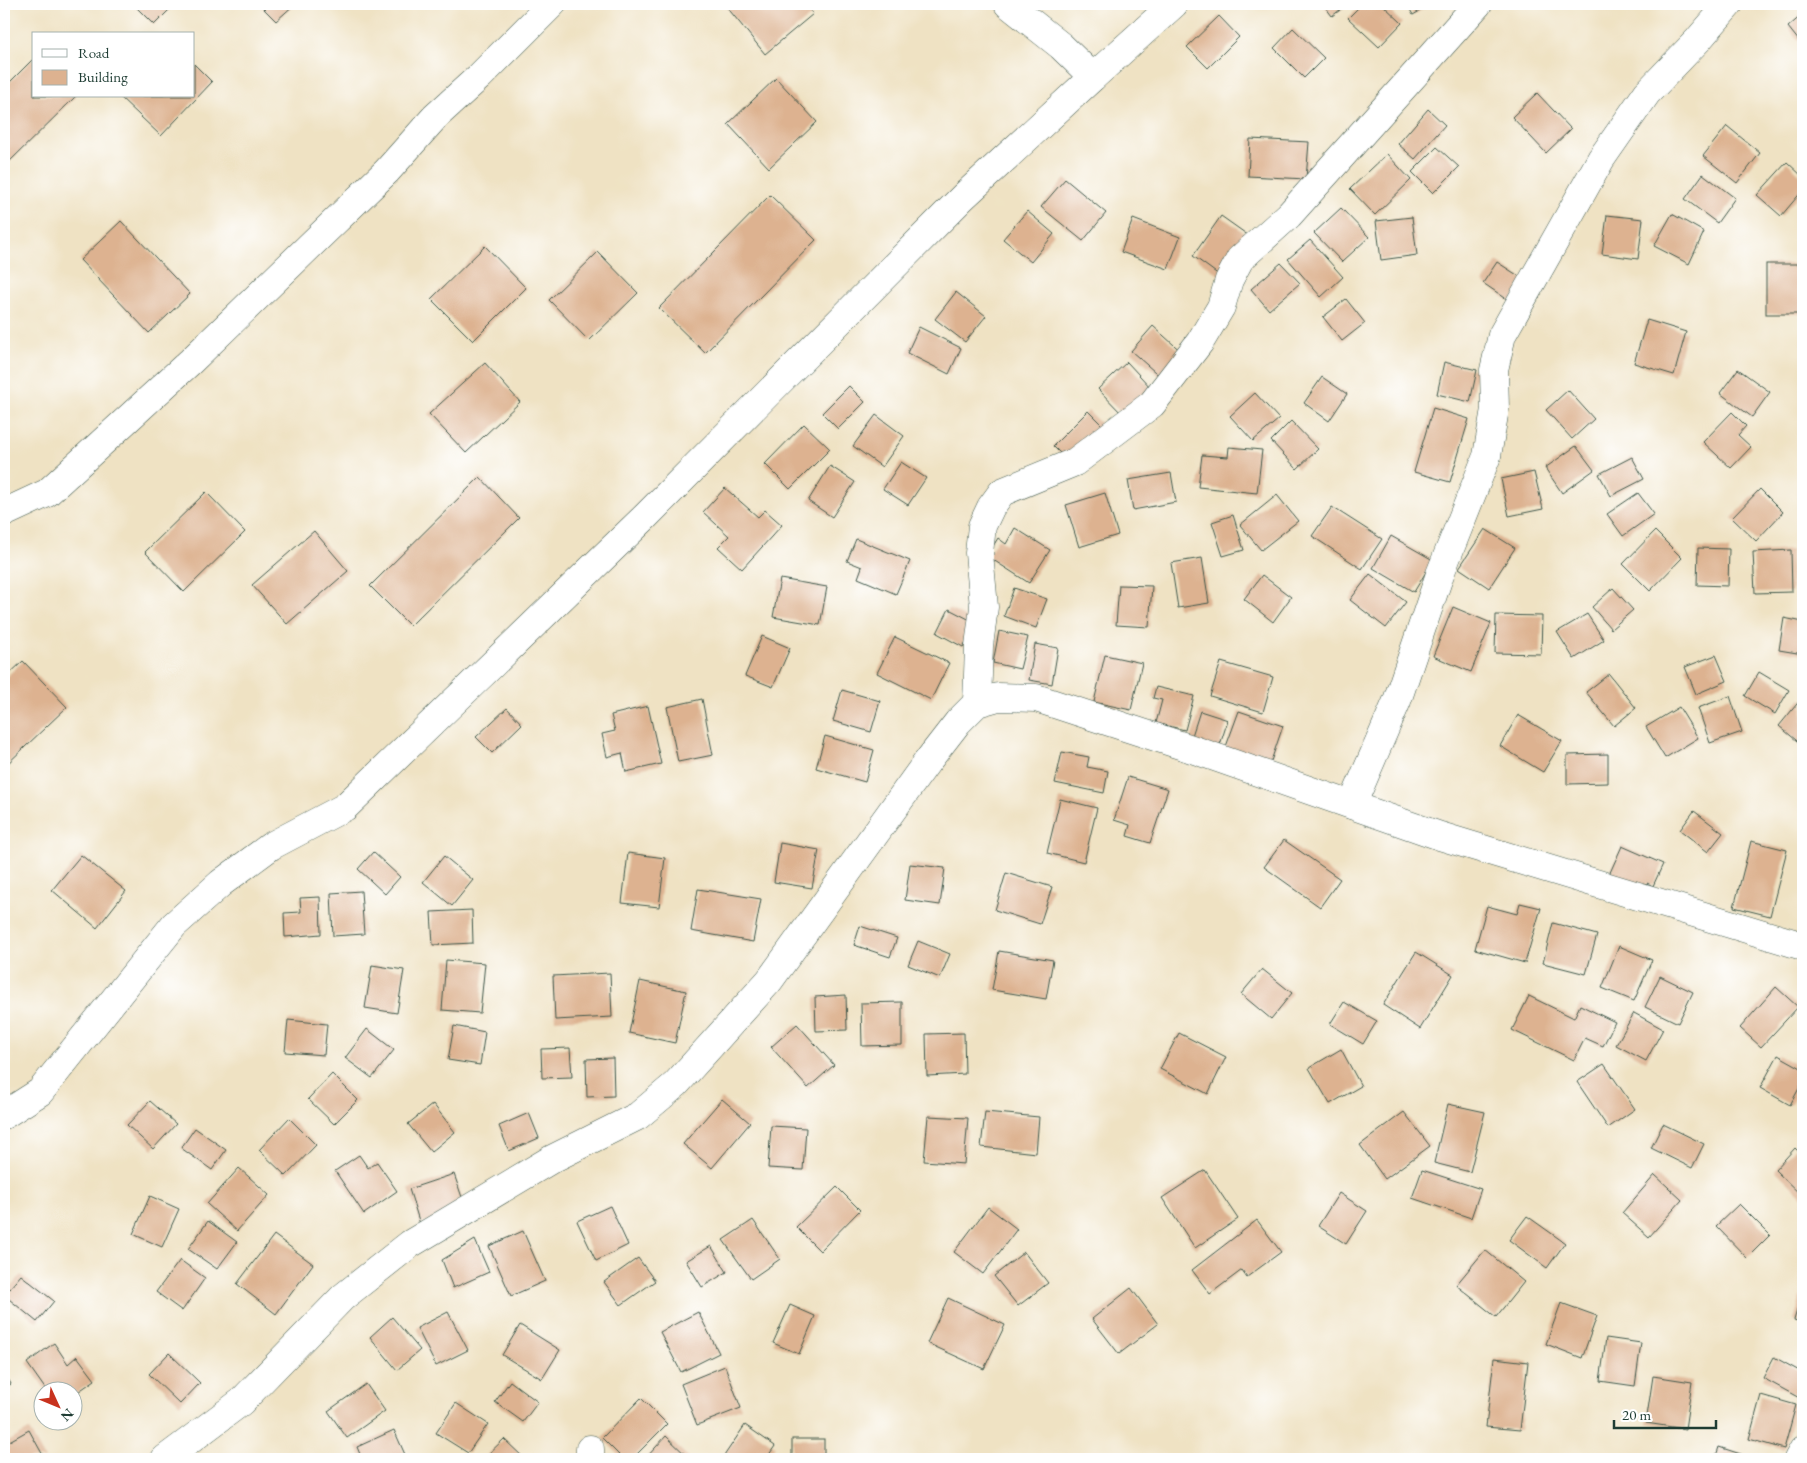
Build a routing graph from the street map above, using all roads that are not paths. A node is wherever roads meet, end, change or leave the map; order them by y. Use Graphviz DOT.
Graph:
graph roads {
  1 [pos="552,4"];
  2 [pos="1008,4"];
  3 [pos="1174,4"];
  4 [pos="1478,4"];
  5 [pos="1729,4"];
  6 [pos="1093,77"];
  7 [pos="4,513"];
  8 [pos="977,703"];
  9 [pos="1352,805"];
  10 [pos="1803,946"];
  11 [pos="4,1115"];
  12 [pos="1803,1450"];
  13 [pos="165,1459"];
  14 [pos="1798,1459"];
  1 -- 7 [label="street"];
  2 -- 6 [label="street"];
  3 -- 6 [label="street"];
  4 -- 8 [label="street"];
  5 -- 9 [label="street"];
  6 -- 11 [label="street"];
  8 -- 9 [label="street"];
  8 -- 13 [label="street"];
  9 -- 10 [label="street"];
  12 -- 14 [label="street"];
}
